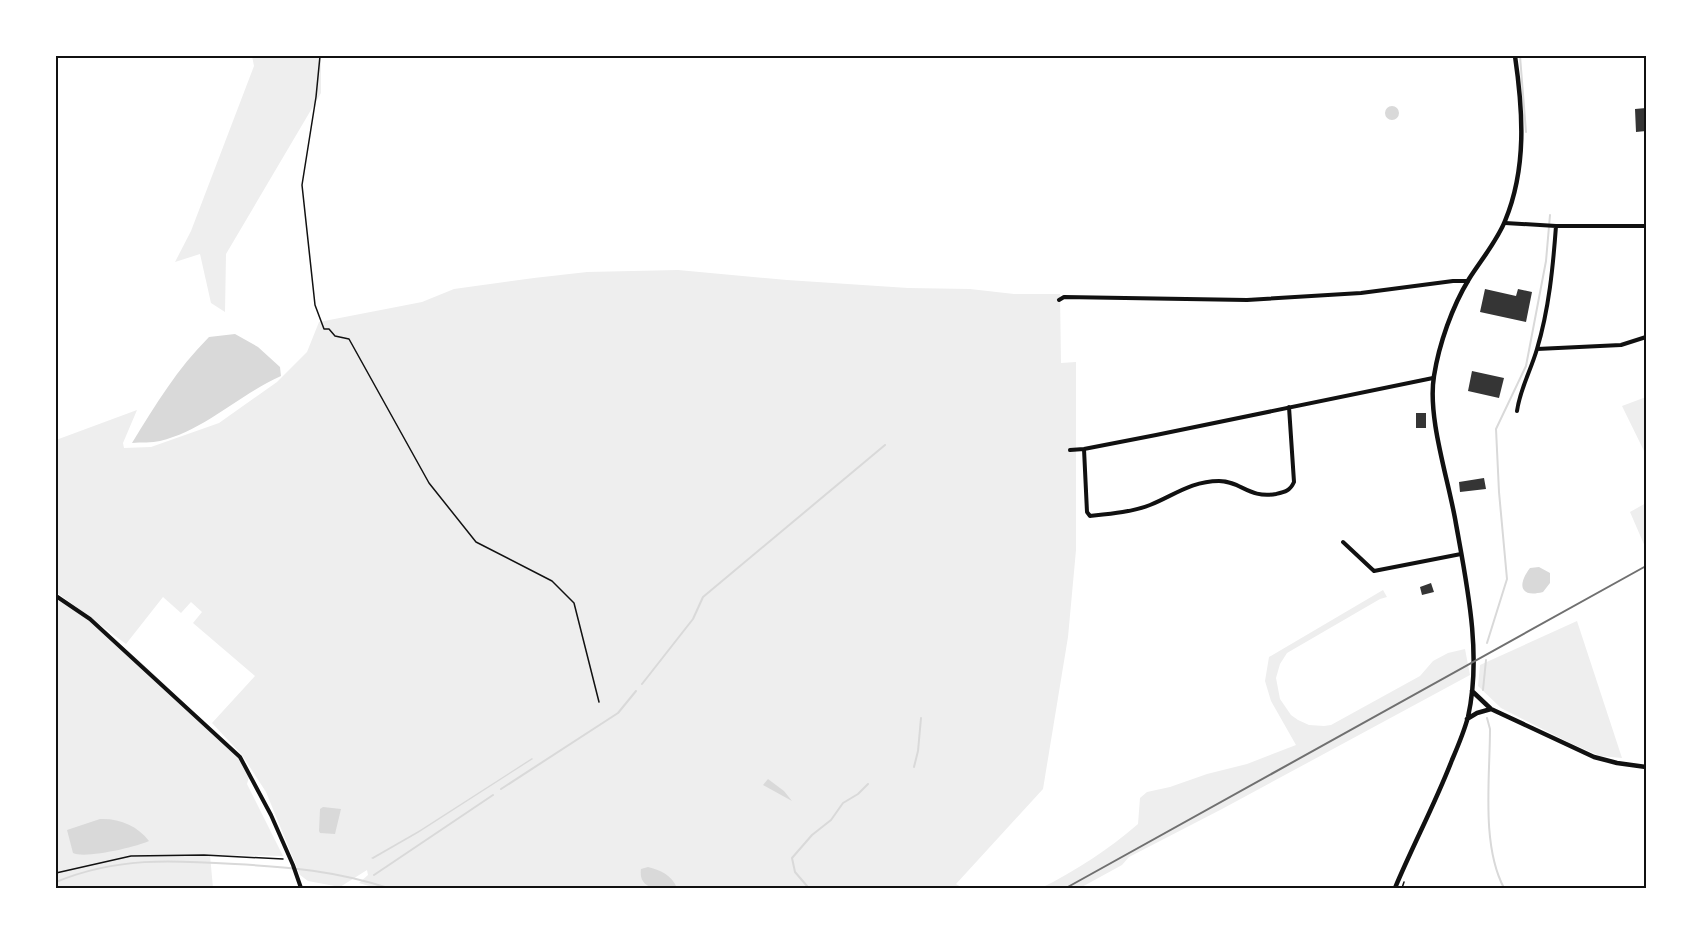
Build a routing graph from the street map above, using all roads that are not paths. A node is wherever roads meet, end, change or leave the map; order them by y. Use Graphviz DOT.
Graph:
graph roads {
  1 [pos="1515,56"];
  2 [pos="1504,223"];
  3 [pos="1556,226"];
  4 [pos="1647,226"];
  5 [pos="1468,281"];
  6 [pos="1059,300"];
  7 [pos="1647,337"];
  8 [pos="1537,349"];
  9 [pos="1433,378"];
  10 [pos="1289,407"];
  11 [pos="1517,411"];
  12 [pos="1084,449"];
  13 [pos="1070,450"];
  14 [pos="1343,542"];
  15 [pos="1461,554"];
  16 [pos="56,596"];
  17 [pos="1472,691"];
  18 [pos="1491,709"];
  19 [pos="1467,719"];
  20 [pos="1647,767"];
  21 [pos="301,888"];
  22 [pos="1395,888"];
  1 -- 2 [label="street"];
  2 -- 3 [label="street"];
  2 -- 5 [label="street"];
  3 -- 4 [label="street"];
  3 -- 8 [label="street"];
  5 -- 6 [label="street"];
  5 -- 9 [label="street"];
  7 -- 8 [label="street"];
  8 -- 11 [label="street"];
  9 -- 10 [label="street"];
  9 -- 15 [label="street"];
  10 -- 12 [label="street"];
  10 -- 12 [label="street"];
  12 -- 13 [label="street"];
  14 -- 15 [label="street"];
  15 -- 17 [label="street"];
  16 -- 21 [label="street"];
  17 -- 18 [label="street"];
  17 -- 19 [label="street"];
  18 -- 19 [label="street"];
  18 -- 20 [label="street"];
  19 -- 22 [label="street"];
}
